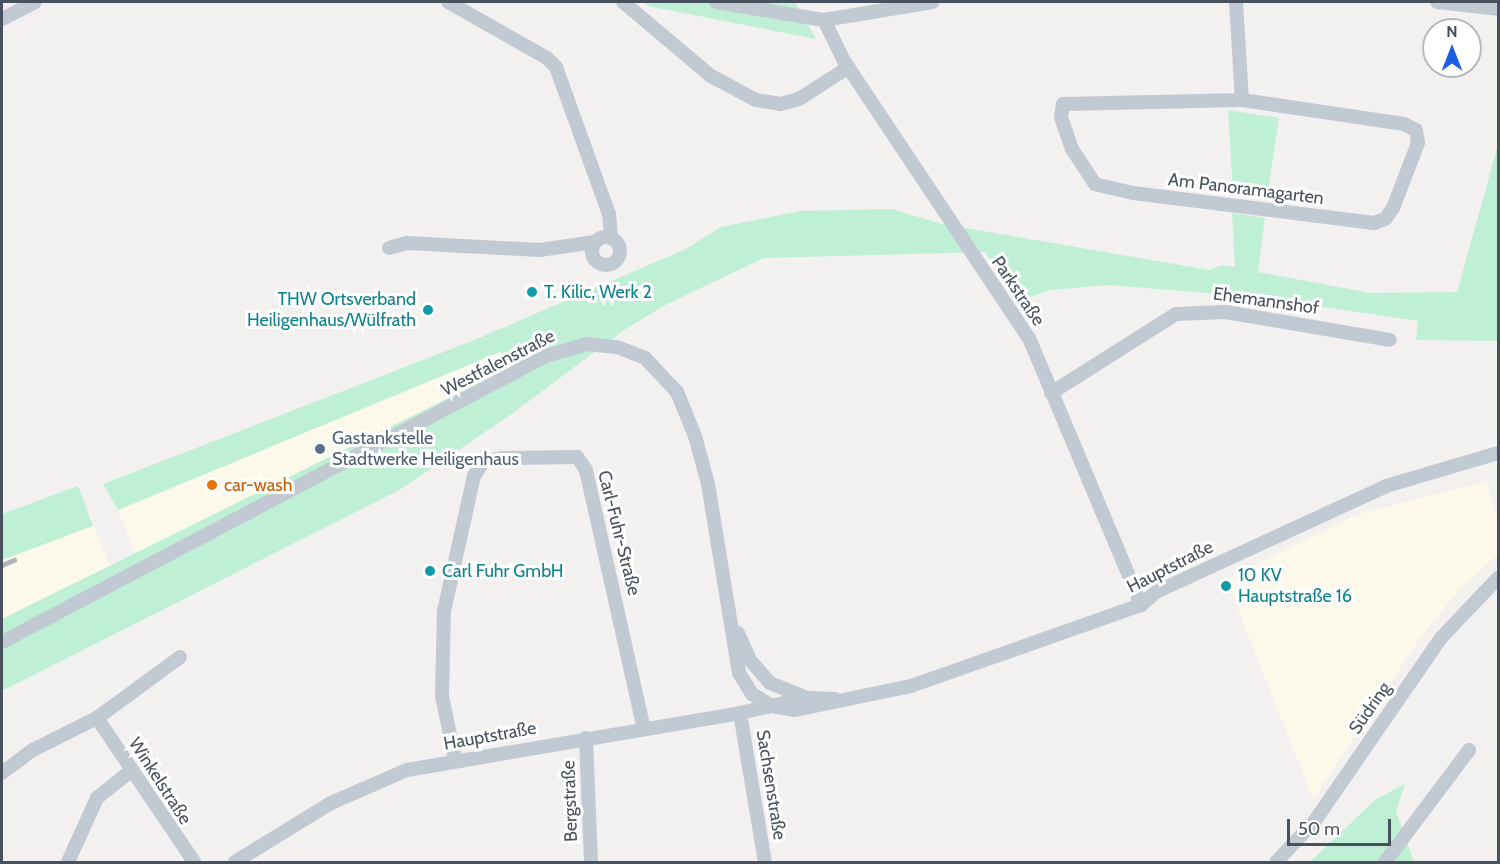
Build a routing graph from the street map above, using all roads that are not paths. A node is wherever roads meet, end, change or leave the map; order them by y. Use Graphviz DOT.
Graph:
graph roads {
  1 [pos="35,2"];
  2 [pos="448,2"];
  3 [pos="624,2"];
  4 [pos="716,2"];
  5 [pos="797,2"];
  6 [pos="933,2"];
  7 [pos="1236,2"];
  8 [pos="1437,2"];
  9 [pos="1497,6"];
  10 [pos="797,16"];
  11 [pos="2,19"];
  12 [pos="824,20"];
  13 [pos="849,67"];
  14 [pos="1242,100"];
  15 [pos="611,238"];
  16 [pos="594,242"];
  17 [pos="389,248"];
  18 [pos="1390,340"];
  19 [pos="1051,393"];
  20 [pos="1498,453"];
  21 [pos="1498,578"];
  22 [pos="1141,604"];
  23 [pos="731,618"];
  24 [pos="2,642"];
  25 [pos="180,657"];
  26 [pos="807,698"];
  27 [pos="852,699"];
  28 [pos="772,706"];
  29 [pos="740,713"];
  30 [pos="98,718"];
  31 [pos="644,729"];
  32 [pos="586,738"];
  33 [pos="1469,750"];
  34 [pos="455,759"];
  35 [pos="132,770"];
  36 [pos="2,773"];
  37 [pos="68,862"];
  38 [pos="194,862"];
  39 [pos="235,862"];
  40 [pos="591,862"];
  41 [pos="765,862"];
  42 [pos="1276,862"];
  43 [pos="1385,862"];
  1 -- 11 [label="street"];
  2 -- 15 [label="street"];
  3 -- 13 [label="street"];
  4 -- 10 [label="street"];
  5 -- 10 [label="street"];
  6 -- 12 [label="street"];
  7 -- 14 [label="street"];
  8 -- 9 [label="street"];
  10 -- 12 [label="street"];
  12 -- 13 [label="street, Parkstraße"];
  13 -- 19 [label="street, Parkstraße"];
  14 -- 14 [label="street, Am Panoramagarten"];
  15 -- 16 [label="street"];
  15 -- 16 [label="street"];
  16 -- 17 [label="street"];
  18 -- 19 [label="street, Ehemannshof"];
  19 -- 22 [label="street, Parkstraße"];
  20 -- 22 [label="street, Hauptstraße"];
  21 -- 42 [label="street, Südring"];
  22 -- 27 [label="street, Hauptstraße"];
  23 -- 24 [label="street, Westfalenstraße"];
  23 -- 26 [label="street, Westfalenstraße"];
  23 -- 28 [label="street, Westfalenstraße"];
  25 -- 30 [label="street"];
  26 -- 27 [label="street, Hauptstraße"];
  26 -- 28 [label="street, Hauptstraße"];
  27 -- 28 [label="street, Hauptstraße"];
  28 -- 29 [label="street, Hauptstraße"];
  29 -- 31 [label="street, Hauptstraße"];
  29 -- 41 [label="street, Sachsenstraße"];
  30 -- 35 [label="street, Winkelstraße"];
  30 -- 36 [label="street"];
  31 -- 32 [label="street, Hauptstraße"];
  31 -- 34 [label="street, Carl-Fuhr-Straße"];
  32 -- 34 [label="street, Hauptstraße"];
  32 -- 40 [label="street, Bergstraße"];
  33 -- 43 [label="street"];
  34 -- 39 [label="street, Hauptstraße"];
  35 -- 37 [label="street"];
  35 -- 38 [label="street, Winkelstraße"];
}
